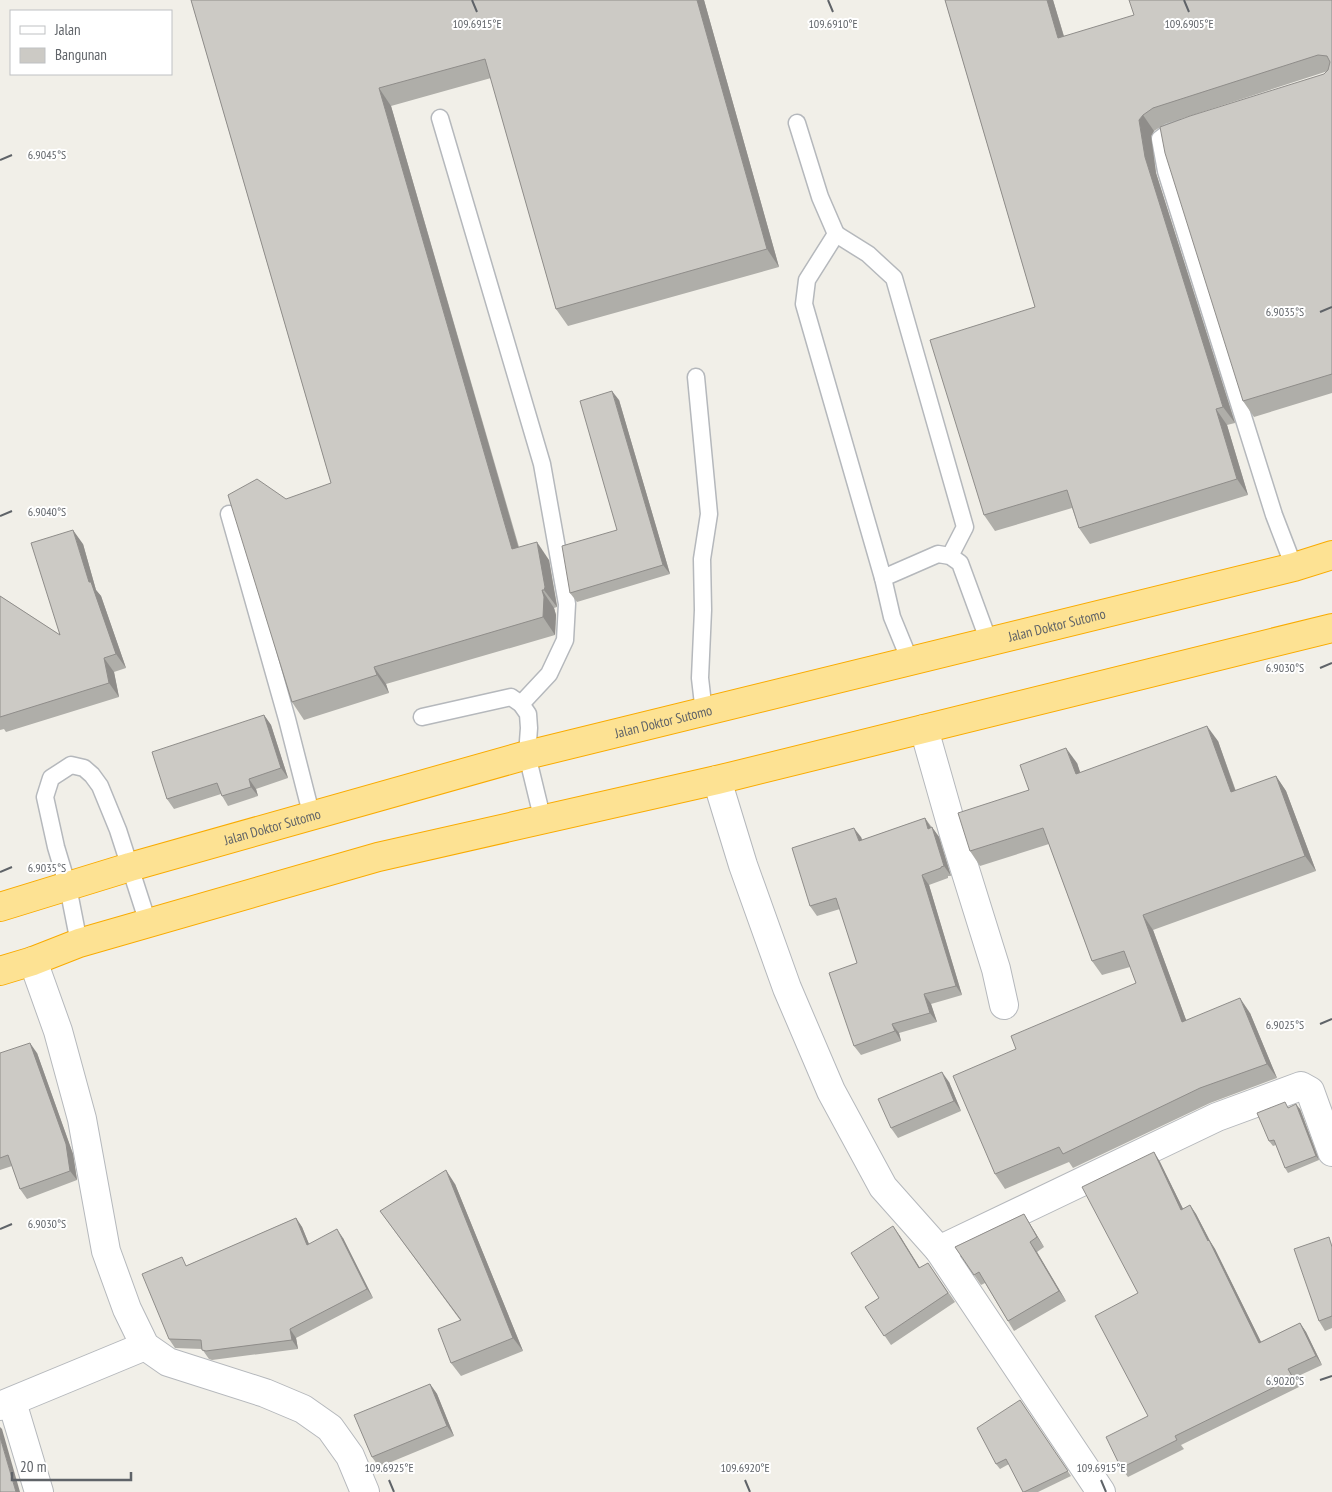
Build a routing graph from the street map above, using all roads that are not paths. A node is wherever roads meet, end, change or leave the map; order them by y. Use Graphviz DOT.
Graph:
graph roads {
  1 [pos="440,118"];
  2 [pos="1198,122"];
  3 [pos="797,124"];
  4 [pos="836,234"];
  5 [pos="696,377"];
  6 [pos="229,514"];
  7 [pos="1332,555"];
  8 [pos="950,556"];
  9 [pos="1294,567"];
  10 [pos="883,578"];
  11 [pos="1332,628"];
  12 [pos="989,642"];
  13 [pos="910,661"];
  14 [pos="521,704"];
  15 [pos="704,713"];
  16 [pos="422,717"];
  17 [pos="924,729"];
  18 [pos="527,755"];
  19 [pos="717,780"];
  20 [pos="312,817"];
  21 [pos="543,821"];
  22 [pos="130,867"];
  23 [pos="68,887"];
  24 [pos="0,906"];
  25 [pos="148,923"];
  26 [pos="79,943"];
  27 [pos="33,961"];
  28 [pos="0,971"];
  29 [pos="1004,1005"];
  30 [pos="1332,1152"];
  31 [pos="939,1250"];
  32 [pos="145,1346"];
  33 [pos="6,1404"];
  34 [pos="39,1492"];
  35 [pos="365,1492"];
  36 [pos="1101,1492"];
  1 -- 14 [label="lane"];
  2 -- 9 [label="lane"];
  3 -- 4 [label="lane"];
  4 -- 8 [label="lane"];
  4 -- 10 [label="lane"];
  5 -- 15 [label="lane"];
  6 -- 20 [label="lane"];
  7 -- 9 [label="highway, Jalan Doktor Sutomo"];
  8 -- 10 [label="lane"];
  8 -- 12 [label="lane"];
  9 -- 12 [label="highway, Jalan Doktor Sutomo"];
  10 -- 13 [label="lane"];
  11 -- 17 [label="highway"];
  12 -- 13 [label="highway, Jalan Doktor Sutomo"];
  13 -- 15 [label="highway, Jalan Doktor Sutomo"];
  14 -- 16 [label="lane"];
  14 -- 18 [label="lane"];
  15 -- 18 [label="highway, Jalan Doktor Sutomo"];
  17 -- 19 [label="highway"];
  17 -- 29 [label="street"];
  18 -- 20 [label="highway, Jalan Doktor Sutomo"];
  18 -- 21 [label="lane"];
  19 -- 21 [label="highway"];
  19 -- 31 [label="street"];
  20 -- 22 [label="highway, Jalan Doktor Sutomo"];
  21 -- 25 [label="highway"];
  22 -- 23 [label="highway, Jalan Doktor Sutomo"];
  22 -- 23 [label="lane"];
  22 -- 25 [label="lane"];
  23 -- 24 [label="highway, Jalan Doktor Sutomo"];
  23 -- 26 [label="lane"];
  25 -- 26 [label="highway"];
  26 -- 27 [label="highway"];
  27 -- 28 [label="highway"];
  27 -- 32 [label="street"];
  30 -- 31 [label="street"];
  31 -- 36 [label="street"];
  32 -- 33 [label="street"];
  32 -- 35 [label="street"];
  33 -- 34 [label="street"];
}
